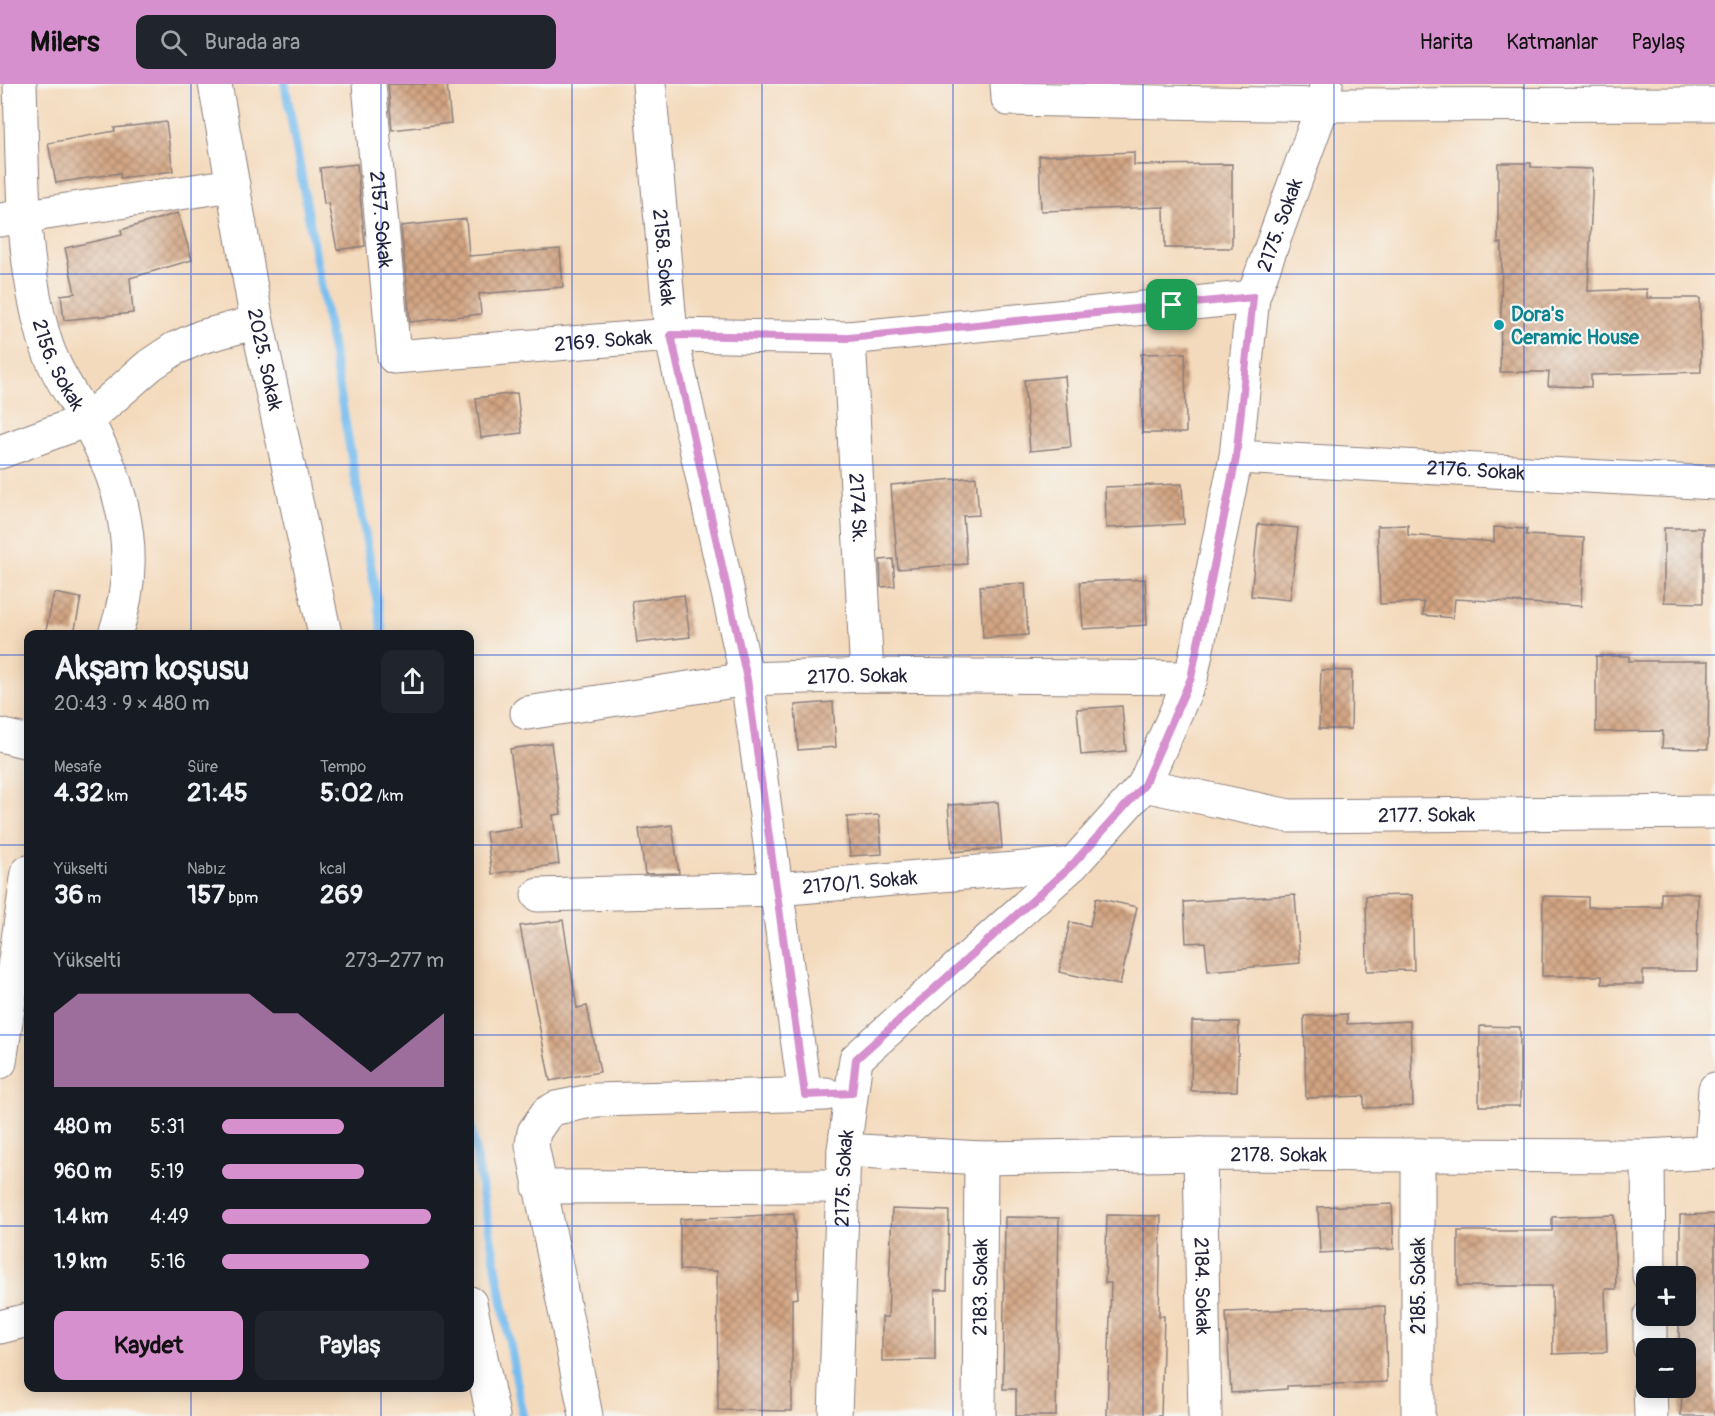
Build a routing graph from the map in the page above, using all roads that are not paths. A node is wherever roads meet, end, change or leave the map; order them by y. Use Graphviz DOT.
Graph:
graph roads {
  1 [pos="20,84"];
  2 [pos="215,84"];
  3 [pos="369,84"];
  4 [pos="649,84"];
  5 [pos="1007,84"];
  6 [pos="1324,94"];
  7 [pos="1715,104"];
  8 [pos="233,185"];
  9 [pos="12,218"];
  10 [pos="1253,297"];
  11 [pos="257,322"];
  12 [pos="671,335"];
  13 [pos="849,338"];
  14 [pos="394,357"];
  15 [pos="87,420"];
  16 [pos="0,452"];
  17 [pos="1236,458"];
  18 [pos="1715,483"];
  19 [pos="116,630"];
  20 [pos="324,630"];
  21 [pos="867,675"];
  22 [pos="1191,678"];
  23 [pos="747,679"];
  24 [pos="527,713"];
  25 [pos="0,735"];
  26 [pos="24,741"];
  27 [pos="1144,785"];
  28 [pos="1715,812"];
  29 [pos="1073,864"];
  30 [pos="776,889"];
  31 [pos="20,894"];
  32 [pos="538,894"];
  33 [pos="0,1062"];
  34 [pos="1715,1089"];
  35 [pos="852,1093"];
  36 [pos="805,1095"];
  37 [pos="844,1150"];
  38 [pos="1713,1152"];
  39 [pos="1200,1154"];
  40 [pos="1418,1155"];
  41 [pos="1648,1156"];
  42 [pos="981,1158"];
  43 [pos="843,1186"];
  44 [pos="539,1187"];
  45 [pos="1649,1266"];
  46 [pos="24,1321"];
  47 [pos="474,1323"];
  48 [pos="0,1327"];
  49 [pos="1650,1398"];
  50 [pos="493,1416"];
  51 [pos="586,1416"];
  52 [pos="835,1416"];
  53 [pos="979,1416"];
  54 [pos="1205,1416"];
  55 [pos="1418,1416"];
  56 [pos="1651,1416"];
  1 -- 9 [label="street, 2156. Sokak"];
  2 -- 8 [label="street, 2025. Sokak"];
  3 -- 14 [label="street, 2157. Sokak"];
  4 -- 12 [label="street, 2158. Sokak"];
  5 -- 6 [label="street"];
  6 -- 7 [label="street"];
  6 -- 10 [label="street, 2175. Sokak"];
  8 -- 9 [label="street"];
  8 -- 11 [label="street, 2025. Sokak"];
  9 -- 15 [label="street, 2156. Sokak"];
  10 -- 13 [label="street, 2169. Sokak"];
  10 -- 17 [label="street, 2175. Sokak"];
  11 -- 15 [label="street"];
  11 -- 20 [label="street, 2025. Sokak"];
  12 -- 13 [label="street, 2169. Sokak"];
  12 -- 14 [label="street, 2169. Sokak"];
  12 -- 23 [label="street, 2158. Sokak"];
  13 -- 21 [label="street, 2174 Sk."];
  15 -- 16 [label="street"];
  15 -- 19 [label="street, 2156. Sokak"];
  17 -- 18 [label="street, 2176. Sokak"];
  17 -- 22 [label="street, 2175. Sokak"];
  21 -- 22 [label="street, 2170. Sokak"];
  21 -- 23 [label="street, 2170. Sokak"];
  22 -- 27 [label="street, 2175. Sokak"];
  23 -- 24 [label="street, 2170. Sokak"];
  23 -- 30 [label="street, 2158. Sokak"];
  25 -- 26 [label="street"];
  27 -- 28 [label="street, 2177. Sokak"];
  27 -- 29 [label="street, 2175. Sokak"];
  29 -- 30 [label="street, 2170/1. Sokak"];
  29 -- 35 [label="street, 2175. Sokak"];
  30 -- 32 [label="street, 2170/1. Sokak"];
  30 -- 36 [label="street, 2158. Sokak"];
  31 -- 33 [label="street"];
  34 -- 38 [label="street"];
  35 -- 36 [label="street"];
  35 -- 37 [label="street, 2175. Sokak"];
  36 -- 44 [label="street"];
  37 -- 42 [label="street, 2178. Sokak"];
  37 -- 43 [label="street, 2175. Sokak"];
  38 -- 41 [label="street, 2178. Sokak"];
  39 -- 40 [label="street, 2178. Sokak"];
  39 -- 42 [label="street, 2178. Sokak"];
  39 -- 54 [label="street, 2184. Sokak"];
  40 -- 41 [label="street, 2178. Sokak"];
  40 -- 55 [label="street, 2185. Sokak"];
  41 -- 45 [label="street"];
  42 -- 53 [label="street, 2183. Sokak"];
  43 -- 44 [label="street"];
  43 -- 52 [label="street, 2175. Sokak"];
  44 -- 51 [label="street"];
  46 -- 48 [label="street"];
  47 -- 50 [label="street"];
  49 -- 56 [label="street"];
}
